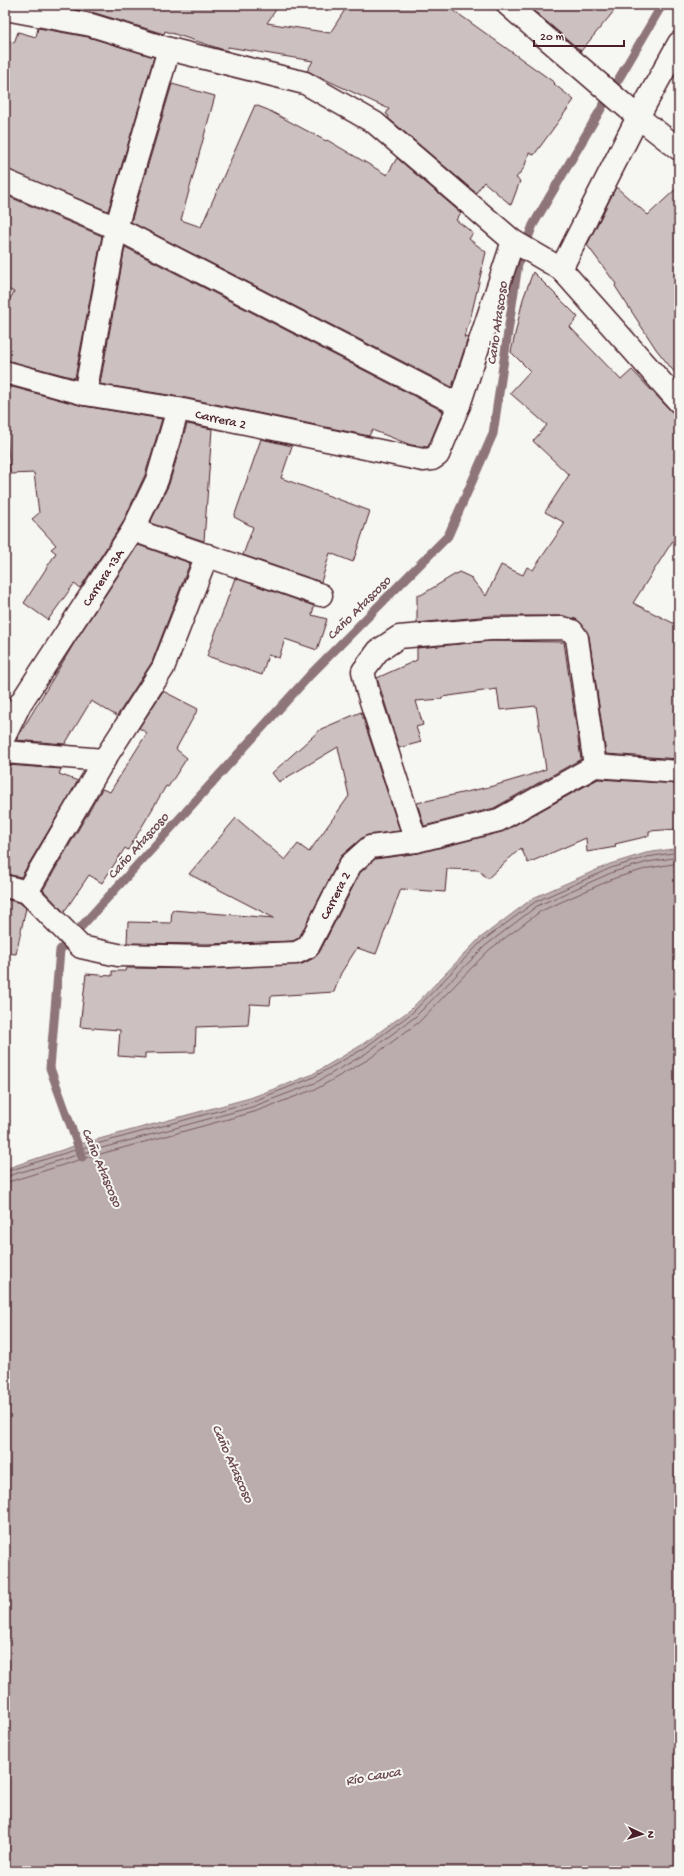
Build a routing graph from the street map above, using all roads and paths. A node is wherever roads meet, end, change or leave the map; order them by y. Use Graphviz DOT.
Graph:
graph roads {
  1 [pos="508,5"];
  2 [pos="5,9"];
  3 [pos="679,43"];
  4 [pos="169,49"];
  5 [pos="638,117"];
  6 [pos="679,149"];
  7 [pos="5,181"];
  8 [pos="116,228"];
  9 [pos="513,241"];
  10 [pos="561,269"];
  11 [pos="5,372"];
  12 [pos="85,394"];
  13 [pos="679,402"];
  14 [pos="459,405"];
  15 [pos="178,409"];
  16 [pos="133,530"];
  17 [pos="207,555"];
  18 [pos="321,595"];
  19 [pos="5,735"];
  20 [pos="5,752"];
  21 [pos="104,760"];
  22 [pos="595,766"];
  23 [pos="679,772"];
  24 [pos="416,841"];
  25 [pos="5,886"];
  26 [pos="27,892"];
  1 -- 5 [label="street"];
  2 -- 4 [label="street"];
  3 -- 5 [label="street"];
  4 -- 8 [label="street"];
  4 -- 9 [label="street"];
  5 -- 6 [label="street"];
  5 -- 10 [label="street"];
  7 -- 8 [label="street"];
  8 -- 12 [label="street"];
  8 -- 14 [label="street"];
  9 -- 10 [label="street"];
  9 -- 14 [label="street"];
  10 -- 13 [label="street"];
  11 -- 12 [label="street, Carrera 2"];
  12 -- 15 [label="street, Carrera 2"];
  14 -- 15 [label="street, Carrera 2"];
  15 -- 16 [label="street, Carrera 13A"];
  16 -- 17 [label="street"];
  16 -- 19 [label="street, Carrera 13A"];
  17 -- 18 [label="street"];
  17 -- 21 [label="street"];
  20 -- 21 [label="street"];
  21 -- 26 [label="street"];
  22 -- 23 [label="street"];
  22 -- 24 [label="street, Carrera 2"];
  22 -- 24 [label="street"];
  24 -- 26 [label="street, Carrera 2"];
  25 -- 26 [label="street, Carrera 2"];
}
